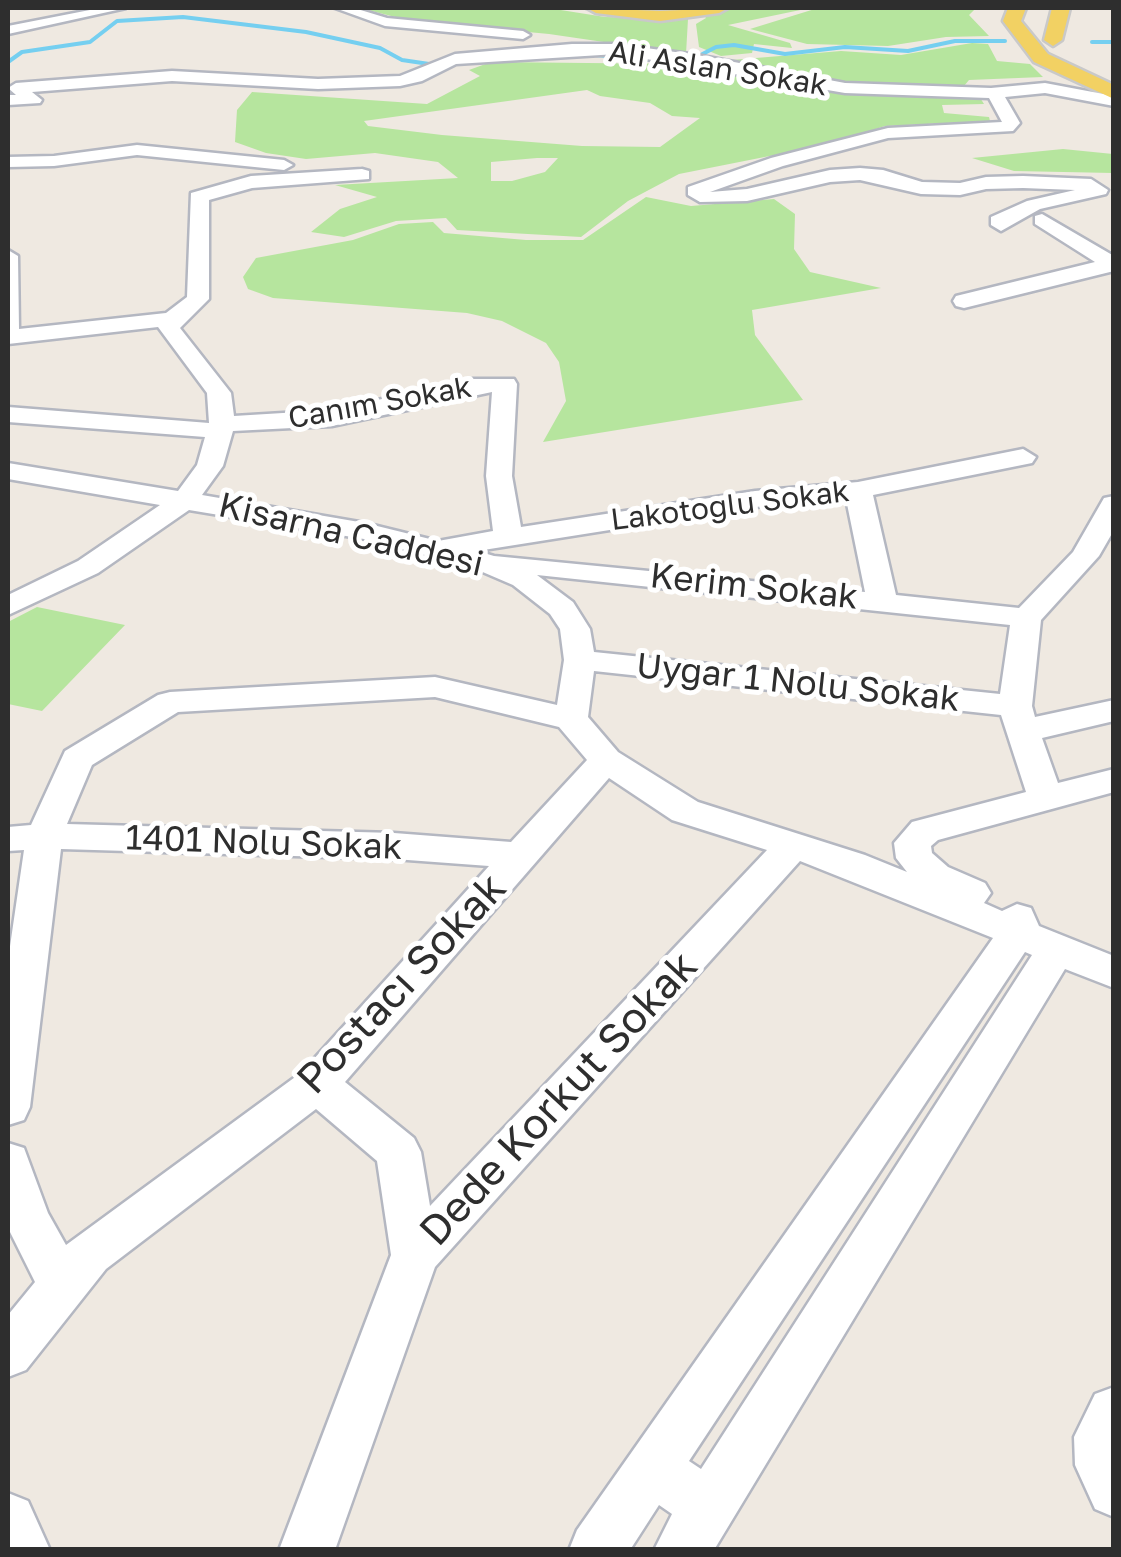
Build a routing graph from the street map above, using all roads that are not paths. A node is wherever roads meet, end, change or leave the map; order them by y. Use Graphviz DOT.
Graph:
graph roads {
  1 [pos="119,8"];
  2 [pos="342,8"];
  3 [pos="596,8"];
  4 [pos="620,8"];
  5 [pos="690,8"];
  6 [pos="719,8"];
  7 [pos="1001,8"];
  8 [pos="1017,8"];
  9 [pos="1043,8"];
  10 [pos="1061,8"];
  11 [pos="8,30"];
  12 [pos="1023,38"];
  13 [pos="1053,40"];
  14 [pos="617,50"];
  15 [pos="1114,81"];
  16 [pos="10,92"];
  17 [pos="991,93"];
  18 [pos="1114,93"];
  19 [pos="1114,101"];
  20 [pos="8,162"];
  21 [pos="1114,205"];
  22 [pos="1042,220"];
  23 [pos="8,256"];
  24 [pos="1113,264"];
  25 [pos="964,301"];
  26 [pos="172,319"];
  27 [pos="8,327"];
  28 [pos="8,337"];
  29 [pos="8,414"];
  30 [pos="221,428"];
  31 [pos="1022,457"];
  32 [pos="8,470"];
  33 [pos="858,490"];
  34 [pos="186,499"];
  35 [pos="1114,504"];
  36 [pos="508,537"];
  37 [pos="1102,546"];
  38 [pos="437,548"];
  39 [pos="481,561"];
  40 [pos="882,600"];
  41 [pos="8,606"];
  42 [pos="1026,618"];
  43 [pos="580,660"];
  44 [pos="1114,710"];
  45 [pos="571,718"];
  46 [pos="1019,718"];
  47 [pos="606,760"];
  48 [pos="1114,780"];
  49 [pos="1046,800"];
  50 [pos="26,838"];
  51 [pos="792,845"];
  52 [pos="520,856"];
  53 [pos="1036,943"];
  54 [pos="1114,973"];
  55 [pos="933,1055"];
  56 [pos="974,1078"];
  57 [pos="317,1084"];
  58 [pos="8,1107"];
  59 [pos="8,1162"];
  60 [pos="17,1219"];
  61 [pos="814,1228"];
  62 [pos="415,1255"];
  63 [pos="862,1255"];
  64 [pos="62,1286"];
  65 [pos="8,1353"];
  66 [pos="1114,1412"];
  67 [pos="652,1469"];
  68 [pos="1114,1490"];
  69 [pos="8,1521"];
  70 [pos="696,1528"];
  71 [pos="22,1550"];
  72 [pos="307,1550"];
  73 [pos="596,1550"];
  1 -- 11 [label="street"];
  2 -- 14 [label="street"];
  3 -- 6 [label="main road"];
  4 -- 5 [label="main road"];
  7 -- 12 [label="main road"];
  8 -- 12 [label="main road"];
  9 -- 13 [label="main road"];
  10 -- 13 [label="main road"];
  12 -- 18 [label="main road"];
  13 -- 15 [label="main road"];
  14 -- 16 [label="street, Ali Aslan Sokak"];
  14 -- 17 [label="street, Ali Aslan Sokak"];
  17 -- 19 [label="street, Ali Aslan Sokak"];
  17 -- 22 [label="street"];
  20 -- 26 [label="street"];
  21 -- 22 [label="street"];
  22 -- 24 [label="street"];
  23 -- 27 [label="street"];
  24 -- 25 [label="street"];
  26 -- 27 [label="street"];
  26 -- 28 [label="street"];
  26 -- 30 [label="street"];
  27 -- 28 [label="street"];
  29 -- 30 [label="street"];
  30 -- 34 [label="street"];
  30 -- 36 [label="street, Canım Sokak"];
  31 -- 33 [label="street, Lakotoğlu Sokak"];
  32 -- 34 [label="street, Kisarna Caddesi"];
  33 -- 36 [label="street, Lakotoğlu Sokak"];
  33 -- 40 [label="street"];
  34 -- 38 [label="street, Kisarna Caddesi"];
  34 -- 41 [label="street"];
  35 -- 37 [label="street"];
  36 -- 38 [label="street, Lakotoğlu Sokak"];
  37 -- 42 [label="street"];
  38 -- 39 [label="street, Kisarna Caddesi"];
  39 -- 40 [label="street, Kerim Sokak"];
  39 -- 43 [label="street, Kisarna Caddesi"];
  40 -- 42 [label="street, Kerim Sokak"];
  42 -- 46 [label="street"];
  43 -- 45 [label="street, Kisarna Caddesi"];
  43 -- 46 [label="street, Uygar 1 Nolu Sokak"];
  44 -- 46 [label="street, Uygar 1 Nolu Sokak"];
  45 -- 47 [label="street"];
  45 -- 50 [label="street"];
  46 -- 49 [label="street"];
  47 -- 51 [label="street"];
  47 -- 52 [label="street, Postacı Sokak"];
  48 -- 49 [label="street"];
  49 -- 53 [label="street"];
  50 -- 52 [label="street, 1401 Nolu Sokak"];
  50 -- 58 [label="street"];
  51 -- 53 [label="street"];
  51 -- 62 [label="street, Dede Korkut Sokak"];
  52 -- 57 [label="street, Postacı Sokak"];
  53 -- 54 [label="street"];
  53 -- 55 [label="street"];
  53 -- 56 [label="street"];
  55 -- 56 [label="street"];
  55 -- 61 [label="street"];
  56 -- 63 [label="street"];
  57 -- 62 [label="street"];
  57 -- 64 [label="street, Postacı Sokak"];
  59 -- 60 [label="street"];
  60 -- 64 [label="street"];
  61 -- 63 [label="street"];
  61 -- 67 [label="street"];
  62 -- 72 [label="street, Dede Korkut Sokak"];
  63 -- 70 [label="street"];
  64 -- 65 [label="street, Postacı Sokak"];
  66 -- 68 [label="street"];
  67 -- 70 [label="street"];
  67 -- 73 [label="street"];
  69 -- 71 [label="street"];
}
